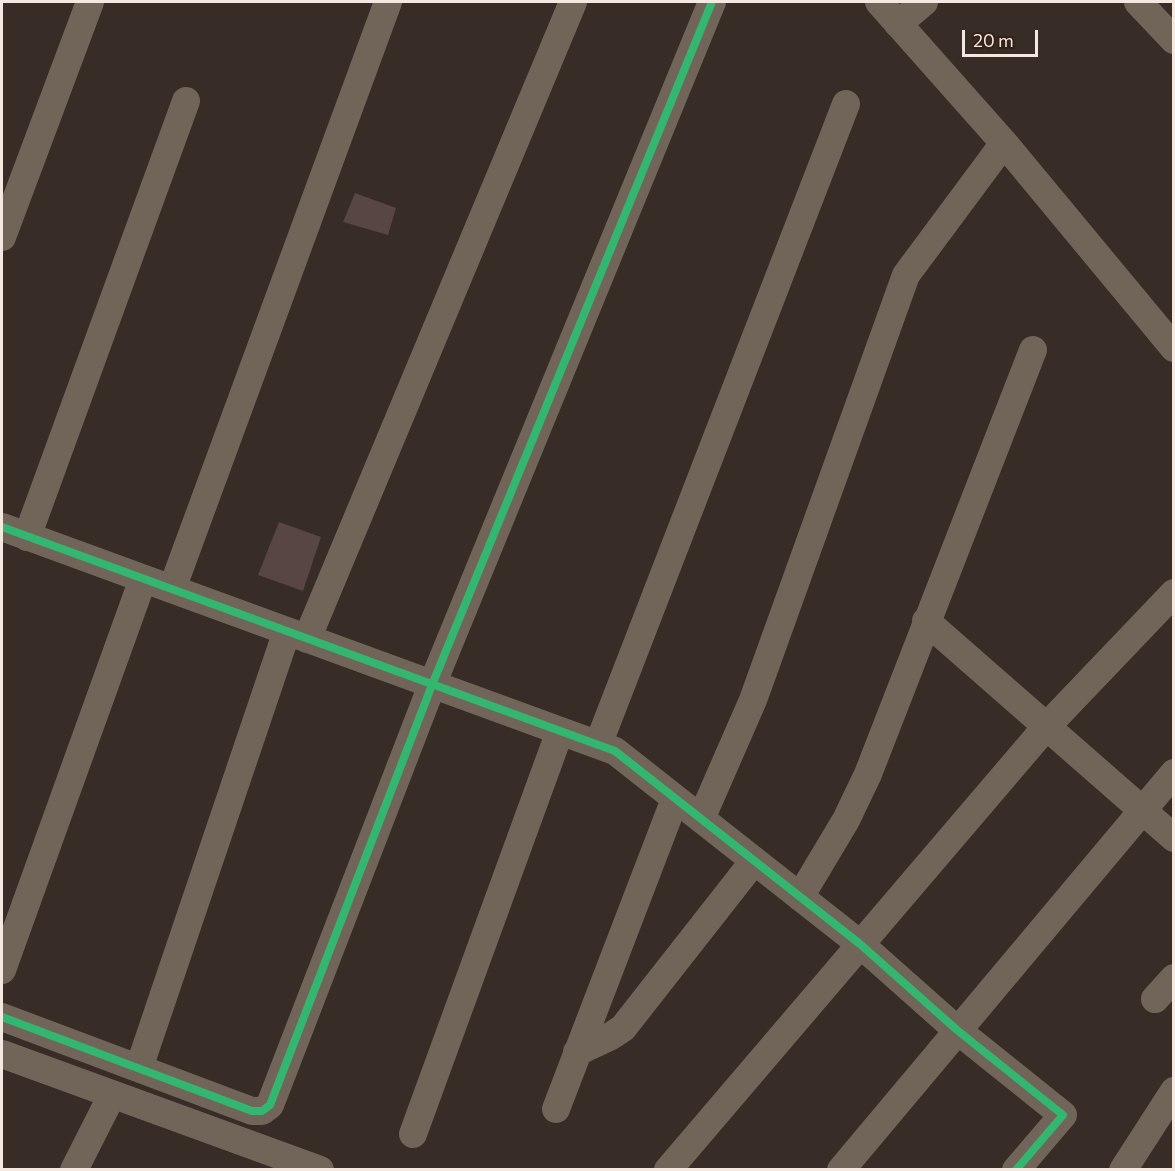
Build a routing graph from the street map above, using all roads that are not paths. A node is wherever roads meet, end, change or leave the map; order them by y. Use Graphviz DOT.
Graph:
graph roads {
  1 [pos="90,2"];
  2 [pos="388,2"];
  3 [pos="573,2"];
  4 [pos="712,2"];
  5 [pos="879,2"];
  6 [pos="924,2"];
  7 [pos="1138,2"];
  8 [pos="898,24"];
  9 [pos="1173,40"];
  10 [pos="186,101"];
  11 [pos="846,104"];
  12 [pos="1004,143"];
  13 [pos="2,237"];
  14 [pos="1173,348"];
  15 [pos="1033,350"];
  16 [pos="14,532"];
  17 [pos="143,579"];
  18 [pos="172,590"];
  19 [pos="1173,593"];
  20 [pos="926,621"];
  21 [pos="297,635"];
  22 [pos="432,685"];
  23 [pos="1046,727"];
  24 [pos="560,731"];
  25 [pos="598,745"];
  26 [pos="1173,773"];
  27 [pos="675,799"];
  28 [pos="1142,811"];
  29 [pos="701,819"];
  30 [pos="1173,838"];
  31 [pos="754,861"];
  32 [pos="800,897"];
  33 [pos="860,944"];
  34 [pos="2,970"];
  35 [pos="2,1017"];
  36 [pos="957,1030"];
  37 [pos="578,1053"];
  38 [pos="2,1054"];
  39 [pos="139,1068"];
  40 [pos="1173,1091"];
  41 [pos="112,1095"];
  42 [pos="556,1109"];
  43 [pos="413,1134"];
  44 [pos="74,1170"];
  45 [pos="320,1170"];
  46 [pos="668,1170"];
  47 [pos="841,1170"];
  48 [pos="1016,1170"];
  49 [pos="1123,1170"];
  1 -- 13 [label="street"];
  2 -- 18 [label="street"];
  3 -- 21 [label="street"];
  4 -- 22 [label="street"];
  5 -- 8 [label="street"];
  6 -- 8 [label="street"];
  7 -- 9 [label="street"];
  8 -- 12 [label="street"];
  10 -- 16 [label="street"];
  11 -- 25 [label="street"];
  12 -- 14 [label="street"];
  12 -- 29 [label="street"];
  15 -- 20 [label="street"];
  16 -- 17 [label="street"];
  17 -- 18 [label="street"];
  17 -- 34 [label="street"];
  18 -- 21 [label="street"];
  19 -- 23 [label="street"];
  20 -- 23 [label="street"];
  20 -- 32 [label="street"];
  21 -- 22 [label="street"];
  21 -- 39 [label="street"];
  22 -- 24 [label="street"];
  22 -- 39 [label="street"];
  23 -- 28 [label="street"];
  23 -- 33 [label="street"];
  24 -- 25 [label="street"];
  24 -- 43 [label="street"];
  25 -- 27 [label="street"];
  26 -- 28 [label="street"];
  27 -- 29 [label="street"];
  27 -- 37 [label="street"];
  28 -- 30 [label="street"];
  28 -- 36 [label="street"];
  29 -- 31 [label="street"];
  31 -- 32 [label="street"];
  31 -- 37 [label="street"];
  32 -- 33 [label="street"];
  33 -- 36 [label="street"];
  33 -- 46 [label="street"];
  35 -- 39 [label="street"];
  36 -- 47 [label="street"];
  36 -- 48 [label="street"];
  37 -- 42 [label="street"];
  38 -- 41 [label="street"];
  40 -- 49 [label="street"];
  41 -- 44 [label="street"];
  41 -- 45 [label="street"];
}
